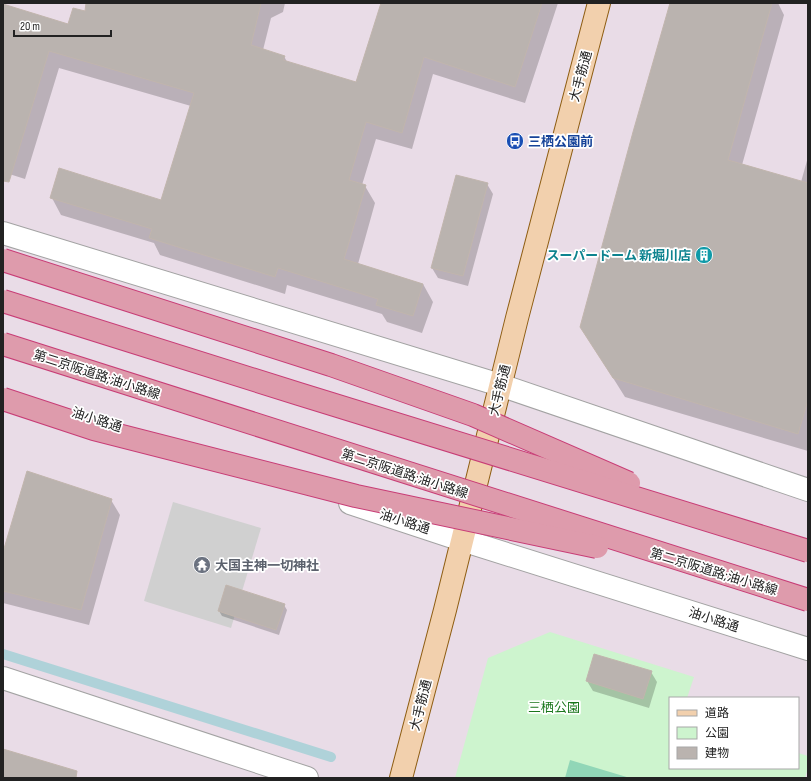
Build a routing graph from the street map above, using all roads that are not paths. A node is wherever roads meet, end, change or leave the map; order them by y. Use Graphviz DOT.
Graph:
graph roads {
  1 [pos="599,3"];
  2 [pos="3,233"];
  3 [pos="3,260"];
  4 [pos="3,301"];
  5 [pos="3,344"];
  6 [pos="500,385"];
  7 [pos="3,389"];
  8 [pos="3,399"];
  9 [pos="808,490"];
  10 [pos="730,526"];
  11 [pos="462,540"];
  12 [pos="808,551"];
  13 [pos="715,572"];
  14 [pos="808,600"];
  15 [pos="808,649"];
  16 [pos="3,678"];
  17 [pos="307,778"];
  18 [pos="401,778"];
  1 -- 6 [label="main road, 大手筋通"];
  2 -- 6 [label="street"];
  3 -- 10 [label="highway, bridge"];
  4 -- 10 [label="highway, bridge"];
  5 -- 13 [label="highway, 第二京阪道路;油小路線, bridge"];
  6 -- 9 [label="street"];
  6 -- 11 [label="main road, 大手筋通"];
  7 -- 11 [label="street, 油小路通"];
  8 -- 13 [label="highway, bridge"];
  10 -- 12 [label="highway, bridge"];
  11 -- 15 [label="street, 油小路通"];
  11 -- 18 [label="main road, 大手筋通"];
  13 -- 14 [label="highway, 第二京阪道路;油小路線, bridge"];
  16 -- 17 [label="street"];
}
